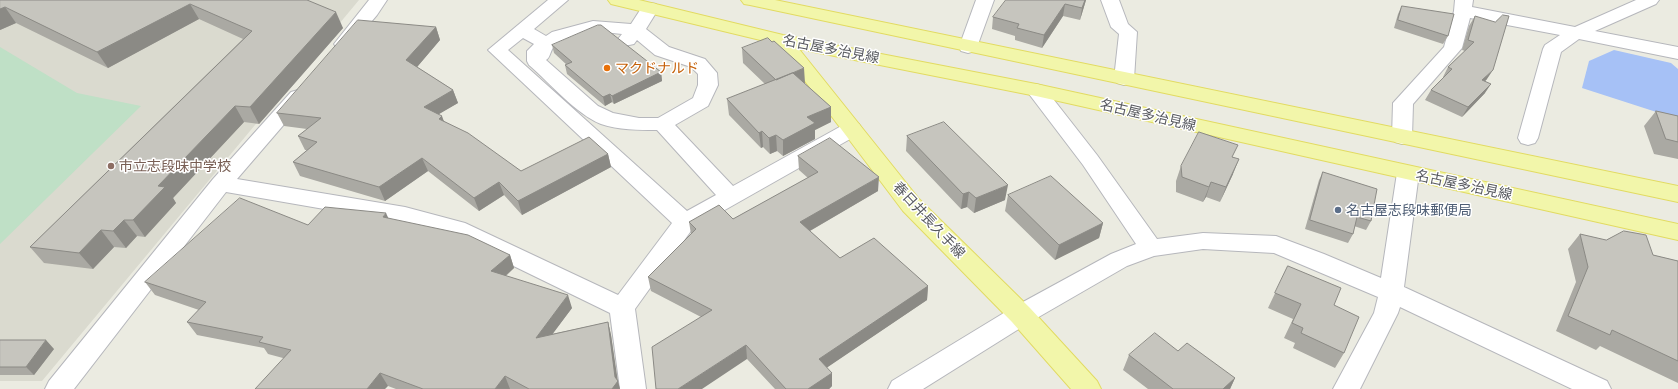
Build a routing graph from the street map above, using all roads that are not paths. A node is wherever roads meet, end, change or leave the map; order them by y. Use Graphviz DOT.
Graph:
graph roads {
  1 [pos="378,0"];
  2 [pos="559,0"];
  3 [pos="617,0"];
  4 [pos="750,0"];
  5 [pos="986,0"];
  6 [pos="1110,0"];
  7 [pos="1650,0"];
  8 [pos="1463,6"];
  9 [pos="650,8"];
  10 [pos="522,30"];
  11 [pos="636,30"];
  12 [pos="1575,34"];
  13 [pos="783,40"];
  14 [pos="545,43"];
  15 [pos="968,47"];
  16 [pos="1678,53"];
  17 [pos="330,58"];
  18 [pos="1124,79"];
  19 [pos="310,82"];
  20 [pos="1036,90"];
  21 [pos="662,124"];
  22 [pos="852,129"];
  23 [pos="1402,137"];
  24 [pos="1528,138"];
  25 [pos="1408,173"];
  26 [pos="221,184"];
  27 [pos="1678,194"];
  28 [pos="731,196"];
  29 [pos="685,222"];
  30 [pos="1678,232"];
  31 [pos="1151,248"];
  32 [pos="1391,292"];
  33 [pos="622,308"];
  34 [pos="1021,314"];
  35 [pos="58,389"];
  36 [pos="633,389"];
  37 [pos="901,389"];
  38 [pos="1088,389"];
  39 [pos="1346,389"];
  40 [pos="1598,389"];
  1 -- 17 [label="street"];
  2 -- 10 [label="street"];
  3 -- 9 [label="main road, 名古屋多治見線"];
  4 -- 15 [label="main road, 名古屋多治見線"];
  5 -- 15 [label="street"];
  6 -- 18 [label="street"];
  7 -- 12 [label="street"];
  8 -- 12 [label="street"];
  8 -- 23 [label="street"];
  9 -- 11 [label="street"];
  9 -- 13 [label="main road, 名古屋多治見線"];
  10 -- 14 [label="street"];
  10 -- 29 [label="street"];
  11 -- 14 [label="street"];
  11 -- 14 [label="street"];
  11 -- 21 [label="street"];
  12 -- 16 [label="street"];
  12 -- 24 [label="street"];
  13 -- 20 [label="main road, 名古屋多治見線"];
  13 -- 22 [label="main road, 春日井長久手線"];
  14 -- 21 [label="street"];
  15 -- 18 [label="main road, 名古屋多治見線"];
  18 -- 23 [label="main road, 名古屋多治見線"];
  19 -- 26 [label="street"];
  20 -- 25 [label="main road, 名古屋多治見線"];
  20 -- 31 [label="street"];
  21 -- 28 [label="street"];
  22 -- 28 [label="street"];
  22 -- 34 [label="main road, 春日井長久手線"];
  23 -- 27 [label="main road, 名古屋多治見線"];
  25 -- 30 [label="main road, 名古屋多治見線"];
  25 -- 32 [label="street"];
  26 -- 33 [label="street"];
  26 -- 35 [label="street"];
  28 -- 29 [label="street"];
  29 -- 33 [label="street"];
  31 -- 32 [label="street"];
  31 -- 34 [label="street"];
  32 -- 39 [label="street"];
  32 -- 40 [label="street"];
  33 -- 36 [label="street"];
  34 -- 37 [label="street"];
  34 -- 38 [label="main road, 春日井長久手線"];
}
